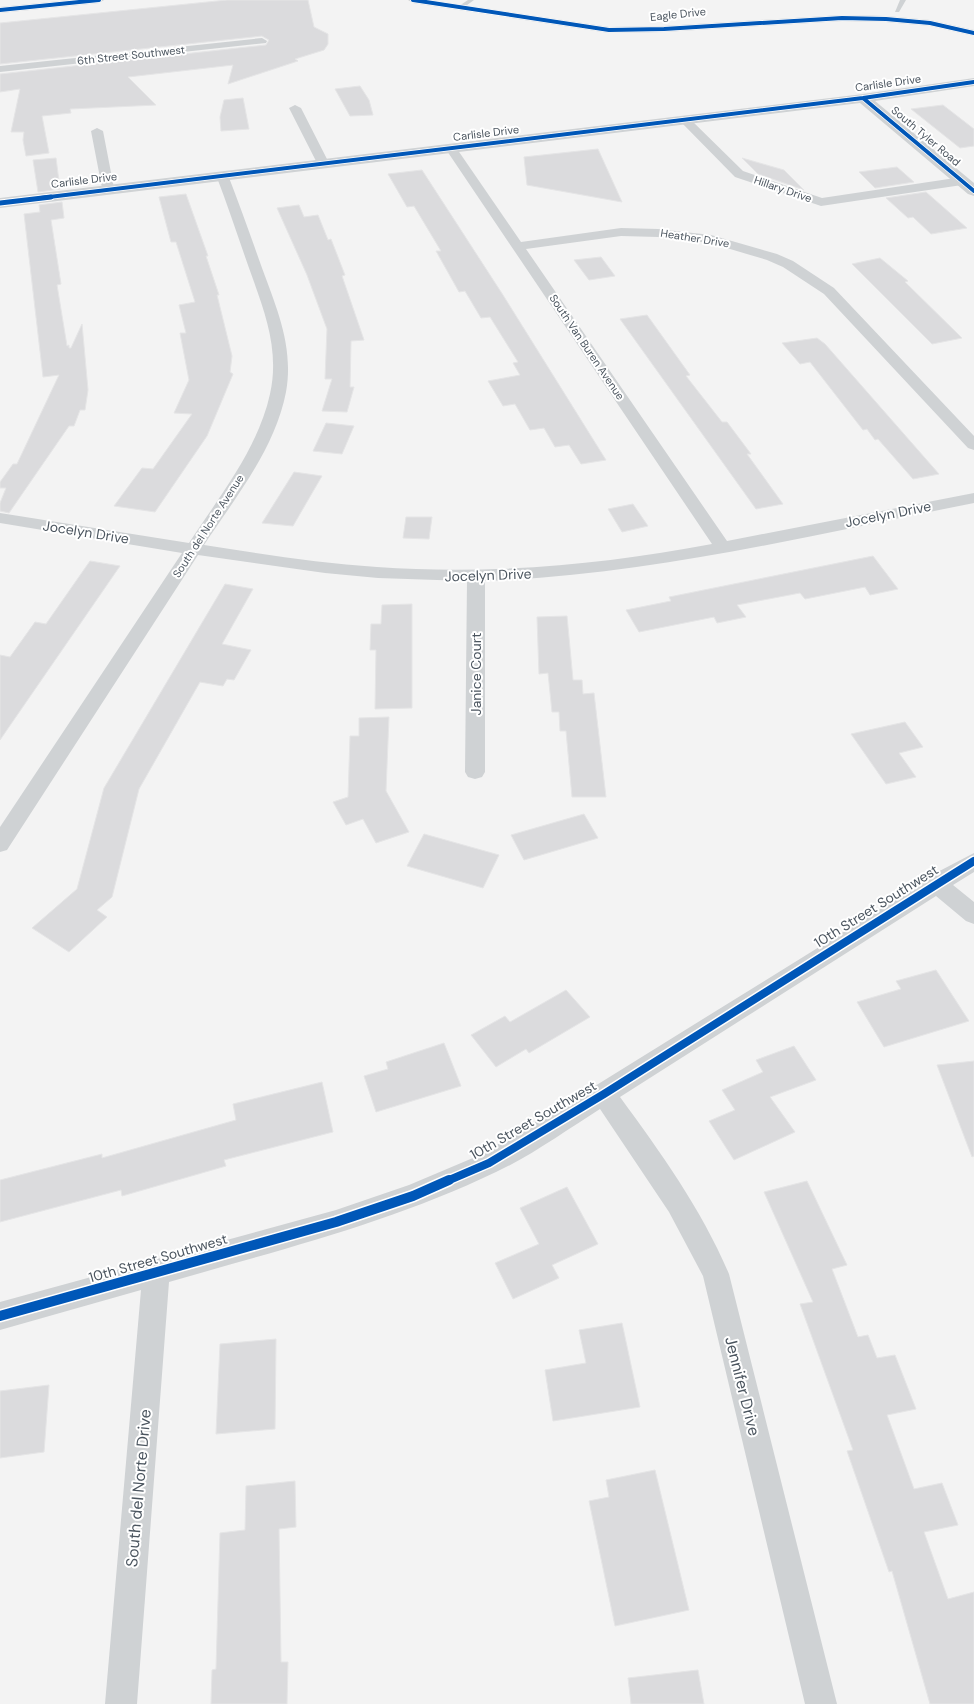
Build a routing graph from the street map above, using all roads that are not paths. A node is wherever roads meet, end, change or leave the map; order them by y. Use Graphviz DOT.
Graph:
graph roads {
  1 [pos="98,0"];
  2 [pos="413,0"];
  3 [pos="471,0"];
  4 [pos="903,0"];
  5 [pos="461,7"];
  6 [pos="0,10"];
  7 [pos="897,11"];
  8 [pos="974,33"];
  9 [pos="262,41"];
  10 [pos="0,69"];
  11 [pos="974,82"];
  12 [pos="863,98"];
  13 [pos="295,108"];
  14 [pos="685,120"];
  15 [pos="97,131"];
  16 [pos="451,148"];
  17 [pos="323,163"];
  18 [pos="222,175"];
  19 [pos="962,181"];
  20 [pos="108,188"];
  21 [pos="974,191"];
  22 [pos="0,203"];
  23 [pos="518,246"];
  24 [pos="974,445"];
  25 [pos="974,498"];
  26 [pos="0,518"];
  27 [pos="722,546"];
  28 [pos="192,549"];
  29 [pos="476,576"];
  30 [pos="475,772"];
  31 [pos="0,844"];
  32 [pos="974,861"];
  33 [pos="936,883"];
  34 [pos="974,915"];
  35 [pos="604,1094"];
  36 [pos="156,1272"];
  37 [pos="0,1316"];
  38 [pos="121,1704"];
  39 [pos="821,1704"];
  1 -- 6 [label="street"];
  2 -- 5 [label="street, Eagle Drive"];
  3 -- 5 [label="lane"];
  4 -- 7 [label="lane"];
  5 -- 7 [label="street, Eagle Drive"];
  7 -- 8 [label="street, Eagle Drive"];
  9 -- 10 [label="street, 6th Street Southwest"];
  11 -- 12 [label="street, Carlisle Drive"];
  12 -- 14 [label="street, Carlisle Drive"];
  12 -- 19 [label="street, South Tyler Road"];
  13 -- 17 [label="street"];
  14 -- 16 [label="street, Carlisle Drive"];
  14 -- 19 [label="street, Hillary Drive"];
  15 -- 20 [label="street"];
  16 -- 17 [label="street, Carlisle Drive"];
  16 -- 23 [label="street, South Van Buren Avenue"];
  17 -- 18 [label="street, Carlisle Drive"];
  18 -- 20 [label="street, Carlisle Drive"];
  18 -- 28 [label="street, South del Norte Avenue"];
  19 -- 21 [label="street, South Tyler Road"];
  20 -- 22 [label="street, Carlisle Drive"];
  23 -- 24 [label="street, Heather Drive"];
  23 -- 27 [label="street, South Van Buren Avenue"];
  25 -- 27 [label="street, Jocelyn Drive"];
  26 -- 28 [label="street, Jocelyn Drive"];
  27 -- 29 [label="street, Jocelyn Drive"];
  28 -- 29 [label="street, Jocelyn Drive"];
  28 -- 31 [label="street, South del Norte Avenue"];
  29 -- 30 [label="street, Janice Court"];
  32 -- 33 [label="street, 10th Street Southwest"];
  33 -- 34 [label="street"];
  33 -- 35 [label="street, 10th Street Southwest"];
  35 -- 36 [label="street, 10th Street Southwest"];
  35 -- 39 [label="street, Jennifer Drive"];
  36 -- 37 [label="street, 10th Street Southwest"];
  36 -- 38 [label="street, South del Norte Drive"];
}
